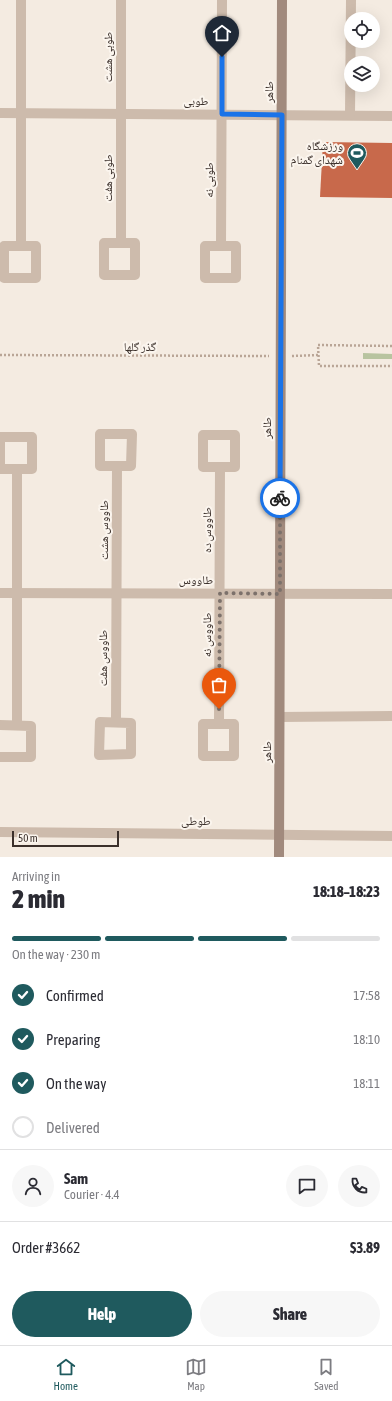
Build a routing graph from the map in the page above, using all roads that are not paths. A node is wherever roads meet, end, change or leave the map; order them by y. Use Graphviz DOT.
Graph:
graph roads {
  1 [pos="21,0"];
  2 [pos="121,0"];
  3 [pos="222,0"];
  4 [pos="282,0"];
  5 [pos="351,0"];
  6 [pos="0,113"];
  7 [pos="21,113"];
  8 [pos="121,114"];
  9 [pos="222,114"];
  10 [pos="282,115"];
  11 [pos="350,115"];
  12 [pos="392,116"];
  13 [pos="121,243"];
  14 [pos="21,246"];
  15 [pos="221,246"];
  16 [pos="117,466"];
  17 [pos="220,467"];
  18 [pos="17,469"];
  19 [pos="0,593"];
  20 [pos="17,593"];
  21 [pos="117,593"];
  22 [pos="220,593"];
  23 [pos="280,594"];
  24 [pos="392,594"];
  25 [pos="392,716"];
  26 [pos="280,717"];
  27 [pos="116,722"];
  28 [pos="219,724"];
  29 [pos="0,725"];
  30 [pos="17,726"];
  31 [pos="0,757"];
  32 [pos="0,832"];
  33 [pos="279,835"];
  34 [pos="392,836"];
  35 [pos="279,857"];
  1 -- 7 [label="street"];
  2 -- 8 [label="street, طوبی هشت"];
  3 -- 9 [label="street, طوبی نه"];
  4 -- 10 [label="street, طاهر"];
  5 -- 11 [label="street"];
  6 -- 7 [label="street, طوبی"];
  7 -- 8 [label="street, طوبی"];
  7 -- 14 [label="street"];
  8 -- 9 [label="street, طوبی"];
  8 -- 13 [label="street, طوبی هفت"];
  9 -- 10 [label="street, طوبی"];
  9 -- 15 [label="street, طوبی نه"];
  10 -- 11 [label="street, طوبی"];
  10 -- 23 [label="street, طاهر"];
  11 -- 12 [label="street, طوبی"];
  13 -- 13 [label="street"];
  14 -- 14 [label="street"];
  15 -- 15 [label="street"];
  16 -- 16 [label="street"];
  16 -- 21 [label="street, طاووس هشت"];
  17 -- 17 [label="street"];
  17 -- 22 [label="street, طاووس ده"];
  18 -- 18 [label="street"];
  18 -- 20 [label="street"];
  19 -- 20 [label="street, طاووس"];
  20 -- 21 [label="street, طاووس"];
  20 -- 30 [label="street"];
  21 -- 22 [label="street, طاووس"];
  21 -- 27 [label="street, طاووس هفت"];
  22 -- 23 [label="street, طاووس"];
  22 -- 28 [label="street, طاووس نه"];
  23 -- 24 [label="street, طاووس"];
  23 -- 26 [label="street, طاهر"];
  25 -- 26 [label="street"];
  26 -- 33 [label="street, طاهر"];
  27 -- 27 [label="street"];
  28 -- 28 [label="street"];
  29 -- 30 [label="street"];
  30 -- 31 [label="street"];
  32 -- 33 [label="street, طوطی"];
  33 -- 34 [label="street, طوطی"];
  33 -- 35 [label="street, طاهر"];
}
